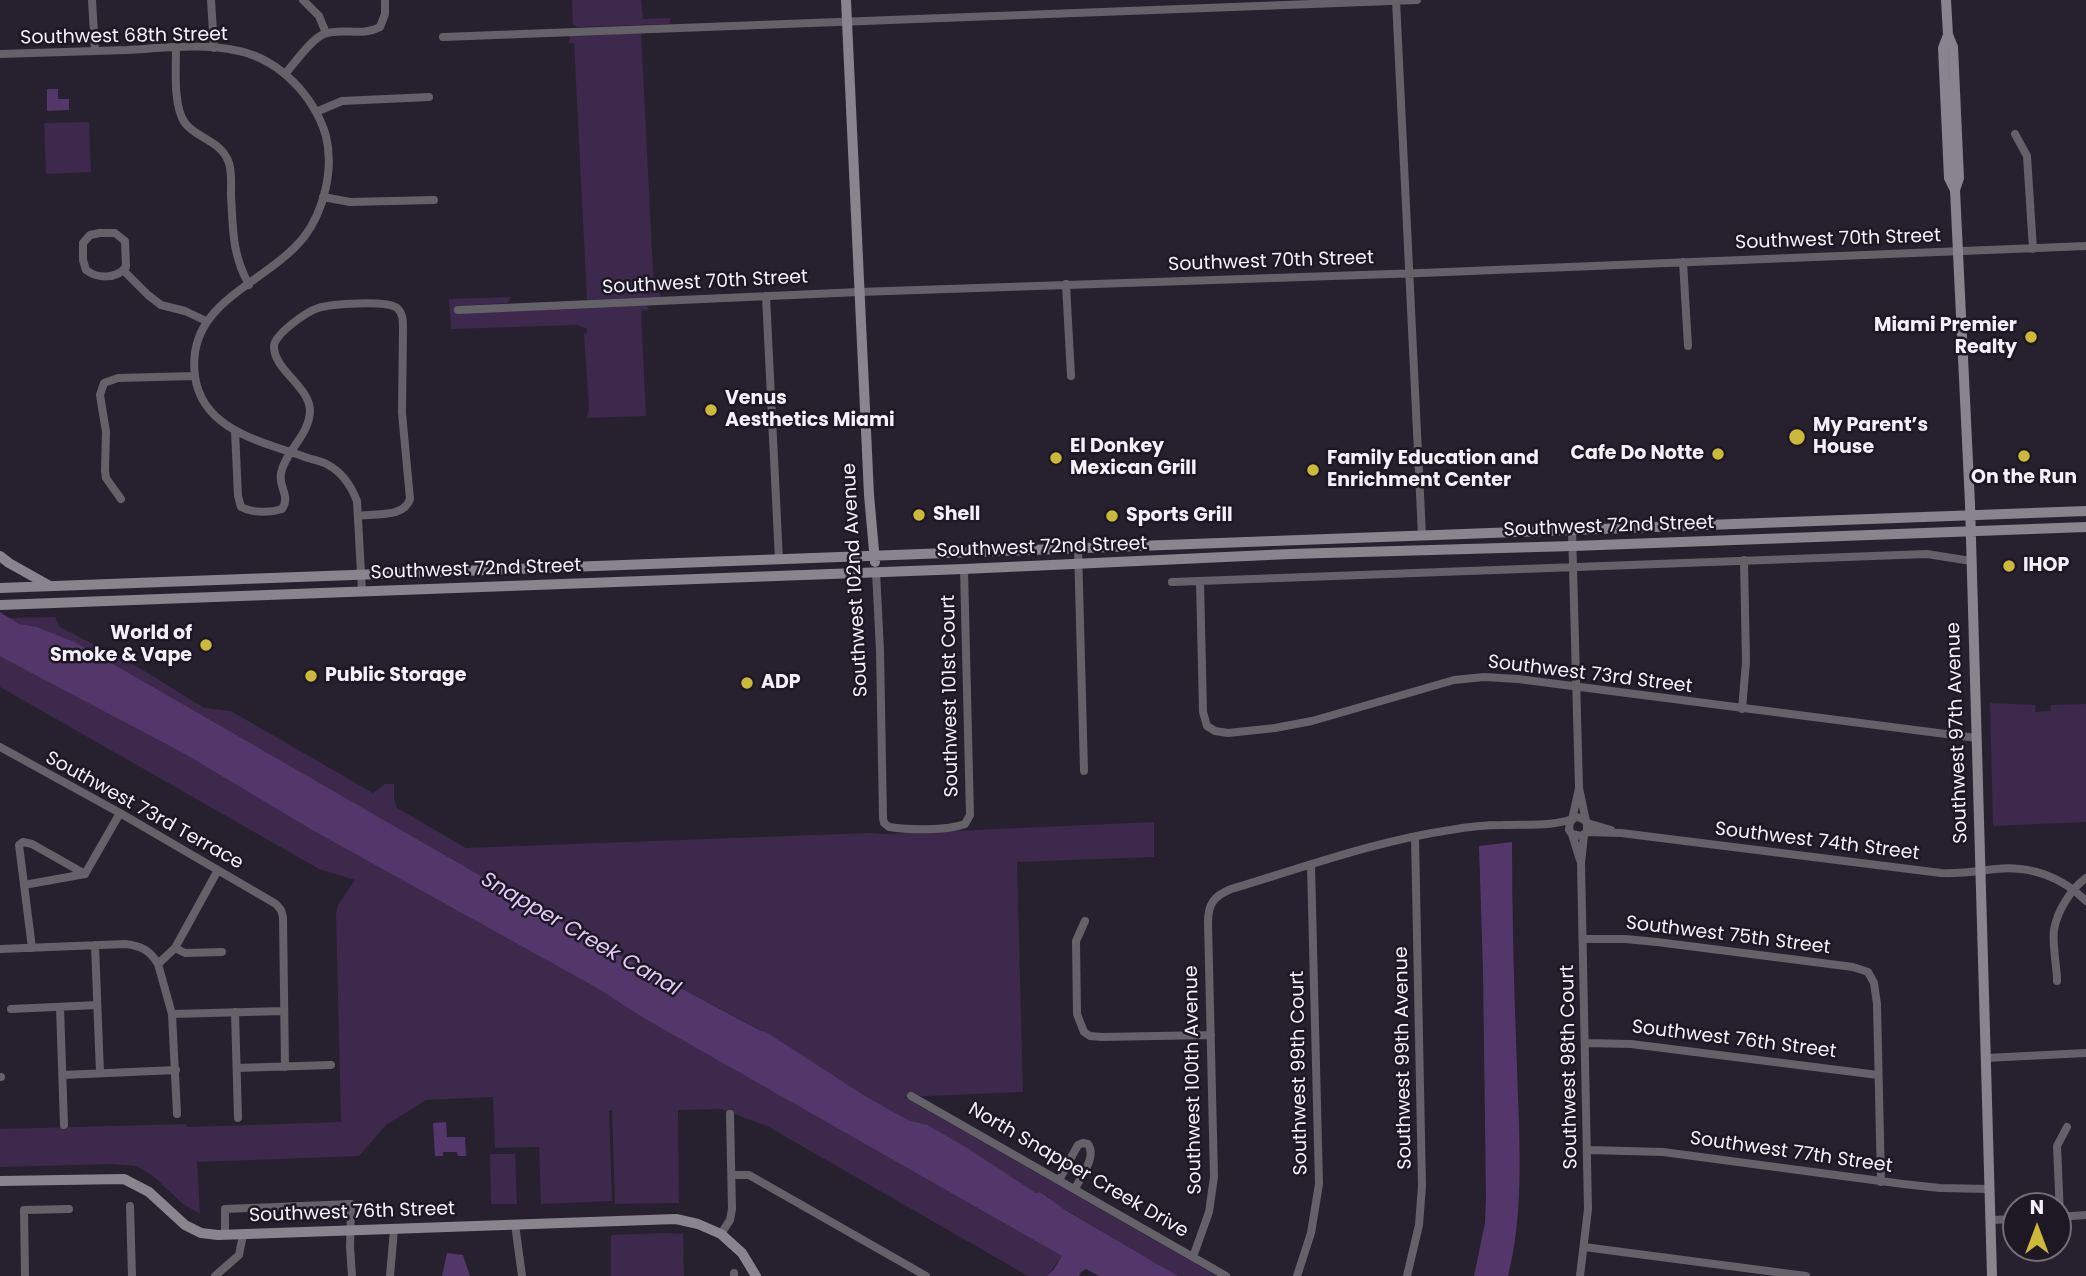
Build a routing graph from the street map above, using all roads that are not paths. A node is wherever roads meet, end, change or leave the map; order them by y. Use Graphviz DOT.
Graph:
graph roads {
  1 [pos="92,0"];
  2 [pos="211,0"];
  3 [pos="303,0"];
  4 [pos="385,0"];
  5 [pos="846,0"];
  6 [pos="1396,0"];
  7 [pos="1418,0"];
  8 [pos="1946,0"];
  9 [pos="847,22"];
  10 [pos="326,33"];
  11 [pos="443,37"];
  12 [pos="176,48"];
  13 [pos="214,48"];
  14 [pos="95,51"];
  15 [pos="0,54"];
  16 [pos="285,74"];
  17 [pos="429,97"];
  18 [pos="316,112"];
  19 [pos="2015,134"];
  20 [pos="323,197"];
  21 [pos="434,200"];
  22 [pos="2086,246"];
  23 [pos="2033,249"];
  24 [pos="1958,252"];
  25 [pos="1683,262"];
  26 [pos="124,271"];
  27 [pos="1408,273"];
  28 [pos="248,285"];
  29 [pos="1066,285"];
  30 [pos="859,292"];
  31 [pos="766,296"];
  32 [pos="458,310"];
  33 [pos="206,321"];
  34 [pos="1688,346"];
  35 [pos="195,376"];
  36 [pos="1071,376"];
  37 [pos="235,431"];
  38 [pos="289,451"];
  39 [pos="121,499"];
  40 [pos="2086,511"];
  41 [pos="1970,515"];
  42 [pos="359,516"];
  43 [pos="1743,523"];
  44 [pos="2086,527"];
  45 [pos="1572,530"];
  46 [pos="1970,532"];
  47 [pos="1422,535"];
  48 [pos="1743,539"];
  49 [pos="1290,540"];
  50 [pos="1201,543"];
  51 [pos="1573,546"];
  52 [pos="1078,548"];
  53 [pos="1422,551"];
  54 [pos="1290,554"];
  55 [pos="874,555"];
  56 [pos="1201,559"];
  57 [pos="4,560"];
  58 [pos="779,560"];
  59 [pos="1744,560"];
  60 [pos="1971,561"];
  61 [pos="642,564"];
  62 [pos="1078,564"];
  63 [pos="1574,567"];
  64 [pos="964,569"];
  65 [pos="475,571"];
  66 [pos="876,572"];
  67 [pos="361,575"];
  68 [pos="211,580"];
  69 [pos="1200,581"];
  70 [pos="613,582"];
  71 [pos="1172,582"];
  72 [pos="113,584"];
  73 [pos="50,586"];
  74 [pos="6,587"];
  75 [pos="475,587"];
  76 [pos="362,591"];
  77 [pos="0,593"];
  78 [pos="211,597"];
  79 [pos="114,600"];
  80 [pos="5,605"];
  81 [pos="1576,687"];
  82 [pos="1742,709"];
  83 [pos="1977,738"];
  84 [pos="0,747"];
  85 [pos="0,754"];
  86 [pos="11,754"];
  87 [pos="1084,771"];
  88 [pos="1579,788"];
  89 [pos="120,813"];
  90 [pos="1571,821"];
  91 [pos="884,823"];
  92 [pos="1540,825"];
  93 [pos="1586,828"];
  94 [pos="1571,833"];
  95 [pos="1415,837"];
  96 [pos="1581,863"];
  97 [pos="1311,866"];
  98 [pos="218,870"];
  99 [pos="1980,871"];
  100 [pos="85,874"];
  101 [pos="2086,878"];
  102 [pos="24,885"];
  103 [pos="2074,889"];
  104 [pos="2086,901"];
  105 [pos="1085,921"];
  106 [pos="1583,939"];
  107 [pos="95,945"];
  108 [pos="32,948"];
  109 [pos="175,948"];
  110 [pos="0,949"];
  111 [pos="222,952"];
  112 [pos="158,964"];
  113 [pos="2057,981"];
  114 [pos="97,1005"];
  115 [pos="60,1007"];
  116 [pos="11,1009"];
  117 [pos="284,1011"];
  118 [pos="234,1012"];
  119 [pos="172,1014"];
  120 [pos="1211,1035"];
  121 [pos="1585,1043"];
  122 [pos="2086,1053"];
  123 [pos="1986,1058"];
  124 [pos="331,1065"];
  125 [pos="285,1067"];
  126 [pos="237,1068"];
  127 [pos="176,1070"];
  128 [pos="100,1073"];
  129 [pos="63,1075"];
  130 [pos="1878,1075"];
  131 [pos="911,1096"];
  132 [pos="177,1114"];
  133 [pos="730,1114"];
  134 [pos="238,1118"];
  135 [pos="64,1125"];
  136 [pos="2067,1127"];
  137 [pos="1588,1150"];
  138 [pos="732,1175"];
  139 [pos="1059,1180"];
  140 [pos="0,1181"];
  141 [pos="1881,1182"];
  142 [pos="1075,1189"];
  143 [pos="1990,1189"];
  144 [pos="2058,1192"];
  145 [pos="130,1206"];
  146 [pos="69,1209"];
  147 [pos="1991,1220"];
  148 [pos="2002,1220"];
  149 [pos="515,1224"];
  150 [pos="394,1229"];
  151 [pos="350,1231"];
  152 [pos="721,1234"];
  153 [pos="225,1235"];
  154 [pos="243,1235"];
  155 [pos="1584,1247"];
  156 [pos="1193,1257"];
  157 [pos="1579,1274"];
  158 [pos="26,1276"];
  159 [pos="132,1276"];
  160 [pos="215,1276"];
  161 [pos="352,1276"];
  162 [pos="390,1276"];
  163 [pos="523,1276"];
  164 [pos="756,1276"];
  165 [pos="926,1276"];
  166 [pos="1226,1276"];
  167 [pos="1297,1276"];
  168 [pos="1407,1276"];
  169 [pos="1801,1276"];
  170 [pos="1992,1276"];
  1 -- 14 [label="street"];
  2 -- 13 [label="street"];
  3 -- 10 [label="street"];
  4 -- 10 [label="street"];
  5 -- 9 [label="main road, Southwest 102nd Avenue"];
  6 -- 7 [label="street"];
  6 -- 9 [label="street"];
  6 -- 27 [label="street"];
  8 -- 24 [label="main road, Southwest 97th Avenue"];
  9 -- 11 [label="street"];
  9 -- 30 [label="main road, Southwest 102nd Avenue"];
  10 -- 16 [label="street"];
  12 -- 13 [label="street, Southwest 68th Street"];
  12 -- 14 [label="street, Southwest 68th Street"];
  12 -- 28 [label="street"];
  13 -- 16 [label="street, Southwest 68th Street"];
  14 -- 15 [label="street, Southwest 68th Street"];
  16 -- 18 [label="street, Southwest 68th Street"];
  17 -- 18 [label="street"];
  18 -- 20 [label="street, Southwest 68th Street"];
  19 -- 23 [label="street"];
  20 -- 21 [label="street"];
  20 -- 28 [label="street, Southwest 68th Street"];
  22 -- 23 [label="street, Southwest 70th Street"];
  23 -- 24 [label="street, Southwest 70th Street"];
  24 -- 25 [label="street, Southwest 70th Street"];
  24 -- 41 [label="main road, Southwest 97th Avenue"];
  25 -- 27 [label="street, Southwest 70th Street"];
  25 -- 34 [label="street"];
  26 -- 26 [label="street"];
  26 -- 33 [label="street"];
  27 -- 29 [label="street, Southwest 70th Street"];
  27 -- 47 [label="street"];
  28 -- 33 [label="street, Southwest 68th Street"];
  29 -- 30 [label="street, Southwest 70th Street"];
  29 -- 36 [label="street"];
  30 -- 31 [label="street, Southwest 70th Street"];
  30 -- 55 [label="main road, Southwest 102nd Avenue"];
  31 -- 32 [label="street, Southwest 70th Street"];
  31 -- 58 [label="street"];
  33 -- 35 [label="street"];
  35 -- 37 [label="street"];
  35 -- 39 [label="street"];
  37 -- 38 [label="street"];
  37 -- 38 [label="street"];
  38 -- 42 [label="street"];
  38 -- 42 [label="street"];
  40 -- 41 [label="main road, Southwest 72nd Street"];
  41 -- 43 [label="main road, Southwest 72nd Street"];
  41 -- 46 [label="main road, Southwest 97th Avenue"];
  42 -- 67 [label="street"];
  43 -- 45 [label="main road, Southwest 72nd Street"];
  43 -- 48 [label="main road"];
  44 -- 46 [label="main road, Southwest 72nd Street"];
  45 -- 47 [label="main road, Southwest 72nd Street"];
  45 -- 51 [label="street, Southwest 98th Court"];
  46 -- 48 [label="main road, Southwest 72nd Street"];
  46 -- 60 [label="main road, Southwest 97th Avenue"];
  47 -- 49 [label="main road, Southwest 72nd Street"];
  47 -- 53 [label="main road"];
  48 -- 51 [label="main road, Southwest 72nd Street"];
  49 -- 50 [label="main road, Southwest 72nd Street"];
  49 -- 54 [label="main road"];
  50 -- 52 [label="main road, Southwest 72nd Street"];
  50 -- 56 [label="main road"];
  51 -- 53 [label="main road, Southwest 72nd Street"];
  51 -- 63 [label="street, Southwest 98th Court"];
  52 -- 55 [label="main road, Southwest 72nd Street"];
  52 -- 62 [label="street"];
  53 -- 54 [label="main road, Southwest 72nd Street"];
  54 -- 56 [label="main road, Southwest 72nd Street"];
  55 -- 58 [label="main road, Southwest 72nd Street"];
  55 -- 66 [label="main road, Southwest 102nd Avenue"];
  56 -- 62 [label="main road, Southwest 72nd Street"];
  57 -- 73 [label="main road"];
  57 -- 74 [label="main road"];
  58 -- 61 [label="main road, Southwest 72nd Street"];
  59 -- 60 [label="street, Southwest 72nd Street"];
  59 -- 63 [label="street, Southwest 72nd Street"];
  59 -- 82 [label="street"];
  60 -- 83 [label="main road, Southwest 97th Avenue"];
  61 -- 65 [label="main road, Southwest 72nd Street"];
  61 -- 70 [label="main road"];
  62 -- 64 [label="main road, Southwest 72nd Street"];
  62 -- 87 [label="street"];
  63 -- 69 [label="street, Southwest 72nd Street"];
  63 -- 81 [label="street, Southwest 98th Court"];
  64 -- 66 [label="main road, Southwest 72nd Street"];
  64 -- 91 [label="street, Southwest 101st Court"];
  65 -- 67 [label="main road, Southwest 72nd Street"];
  65 -- 75 [label="main road"];
  66 -- 70 [label="main road, Southwest 72nd Street"];
  66 -- 91 [label="street, Southwest 102nd Avenue"];
  67 -- 68 [label="main road, Southwest 72nd Street"];
  67 -- 76 [label="street"];
  68 -- 72 [label="main road, Southwest 72nd Street"];
  68 -- 78 [label="main road"];
  69 -- 71 [label="street, Southwest 72nd Street"];
  69 -- 81 [label="street, Southwest 73rd Street"];
  70 -- 75 [label="main road, Southwest 72nd Street"];
  72 -- 73 [label="main road, Southwest 72nd Street"];
  72 -- 79 [label="main road"];
  73 -- 74 [label="main road, Southwest 72nd Street"];
  74 -- 80 [label="main road"];
  75 -- 76 [label="main road, Southwest 72nd Street"];
  76 -- 78 [label="main road, Southwest 72nd Street"];
  77 -- 80 [label="main road"];
  78 -- 79 [label="main road, Southwest 72nd Street"];
  79 -- 80 [label="main road, Southwest 72nd Street"];
  81 -- 82 [label="street, Southwest 73rd Street"];
  81 -- 88 [label="street, Southwest 98th Court"];
  82 -- 83 [label="street, Southwest 73rd Street"];
  83 -- 99 [label="main road, Southwest 97th Avenue"];
  84 -- 86 [label="street, Southwest 73rd Terrace"];
  85 -- 86 [label="street"];
  86 -- 89 [label="street, Southwest 73rd Terrace"];
  88 -- 90 [label="street, Southwest 98th Court"];
  88 -- 93 [label="street, Southwest 98th Court"];
  89 -- 98 [label="street, Southwest 73rd Terrace"];
  89 -- 100 [label="street"];
  90 -- 92 [label="street"];
  90 -- 93 [label="street"];
  90 -- 94 [label="street, Southwest 98th Court"];
  92 -- 94 [label="street"];
  92 -- 95 [label="street"];
  93 -- 94 [label="street"];
  93 -- 96 [label="street, Southwest 98th Court"];
  93 -- 99 [label="street, Southwest 74th Street"];
  94 -- 96 [label="street, Southwest 98th Court"];
  95 -- 97 [label="street"];
  95 -- 168 [label="street, Southwest 99th Avenue"];
  96 -- 106 [label="street, Southwest 98th Court"];
  97 -- 120 [label="street, Southwest 100th Avenue"];
  97 -- 167 [label="street, Southwest 99th Court"];
  98 -- 109 [label="street"];
  98 -- 117 [label="street, Southwest 73rd Terrace"];
  99 -- 103 [label="street, Southwest 74th Street"];
  99 -- 123 [label="main road, Southwest 97th Avenue"];
  100 -- 102 [label="street"];
  100 -- 102 [label="street"];
  101 -- 103 [label="street"];
  102 -- 108 [label="street"];
  103 -- 104 [label="street, Southwest 74th Street"];
  103 -- 113 [label="street"];
  105 -- 120 [label="street"];
  106 -- 121 [label="street, Southwest 98th Court"];
  106 -- 130 [label="street, Southwest 75th Street"];
  107 -- 108 [label="street"];
  107 -- 112 [label="street"];
  107 -- 114 [label="street"];
  108 -- 110 [label="street"];
  109 -- 111 [label="street"];
  109 -- 112 [label="street"];
  112 -- 119 [label="street"];
  114 -- 115 [label="street"];
  114 -- 128 [label="street"];
  115 -- 116 [label="street"];
  115 -- 129 [label="street"];
  117 -- 118 [label="street"];
  117 -- 125 [label="street"];
  118 -- 119 [label="street"];
  118 -- 126 [label="street"];
  119 -- 127 [label="street"];
  120 -- 156 [label="street, Southwest 100th Avenue"];
  121 -- 130 [label="street, Southwest 76th Street"];
  121 -- 137 [label="street, Southwest 98th Court"];
  122 -- 123 [label="street"];
  123 -- 143 [label="main road, Southwest 97th Avenue"];
  124 -- 125 [label="street"];
  125 -- 126 [label="street"];
  126 -- 134 [label="street"];
  127 -- 128 [label="street"];
  127 -- 132 [label="street"];
  128 -- 129 [label="street"];
  129 -- 135 [label="street"];
  130 -- 141 [label="street"];
  131 -- 139 [label="street, North Snapper Creek Drive"];
  133 -- 138 [label="street"];
  136 -- 144 [label="street"];
  137 -- 141 [label="street, Southwest 77th Street"];
  137 -- 155 [label="street, Southwest 98th Court"];
  138 -- 152 [label="street"];
  138 -- 165 [label="street"];
  139 -- 142 [label="street, North Snapper Creek Drive"];
  139 -- 142 [label="street"];
  140 -- 153 [label="main road, Southwest 76th Street"];
  141 -- 143 [label="street, Southwest 77th Street"];
  142 -- 156 [label="street, North Snapper Creek Drive"];
  143 -- 147 [label="main road, Southwest 97th Avenue"];
  145 -- 159 [label="street"];
  146 -- 158 [label="street"];
  147 -- 148 [label="street"];
  147 -- 170 [label="main road, Southwest 97th Avenue"];
  149 -- 150 [label="main road, Southwest 76th Street"];
  149 -- 152 [label="main road, Southwest 76th Street"];
  149 -- 163 [label="street"];
  150 -- 151 [label="main road, Southwest 76th Street"];
  150 -- 162 [label="street"];
  151 -- 153 [label="street"];
  151 -- 154 [label="main road, Southwest 76th Street"];
  151 -- 161 [label="street"];
  152 -- 164 [label="main road"];
  153 -- 154 [label="main road, Southwest 76th Street"];
  154 -- 160 [label="street"];
  155 -- 157 [label="street, Southwest 98th Court"];
  155 -- 169 [label="street"];
  156 -- 166 [label="street, North Snapper Creek Drive"];
}
